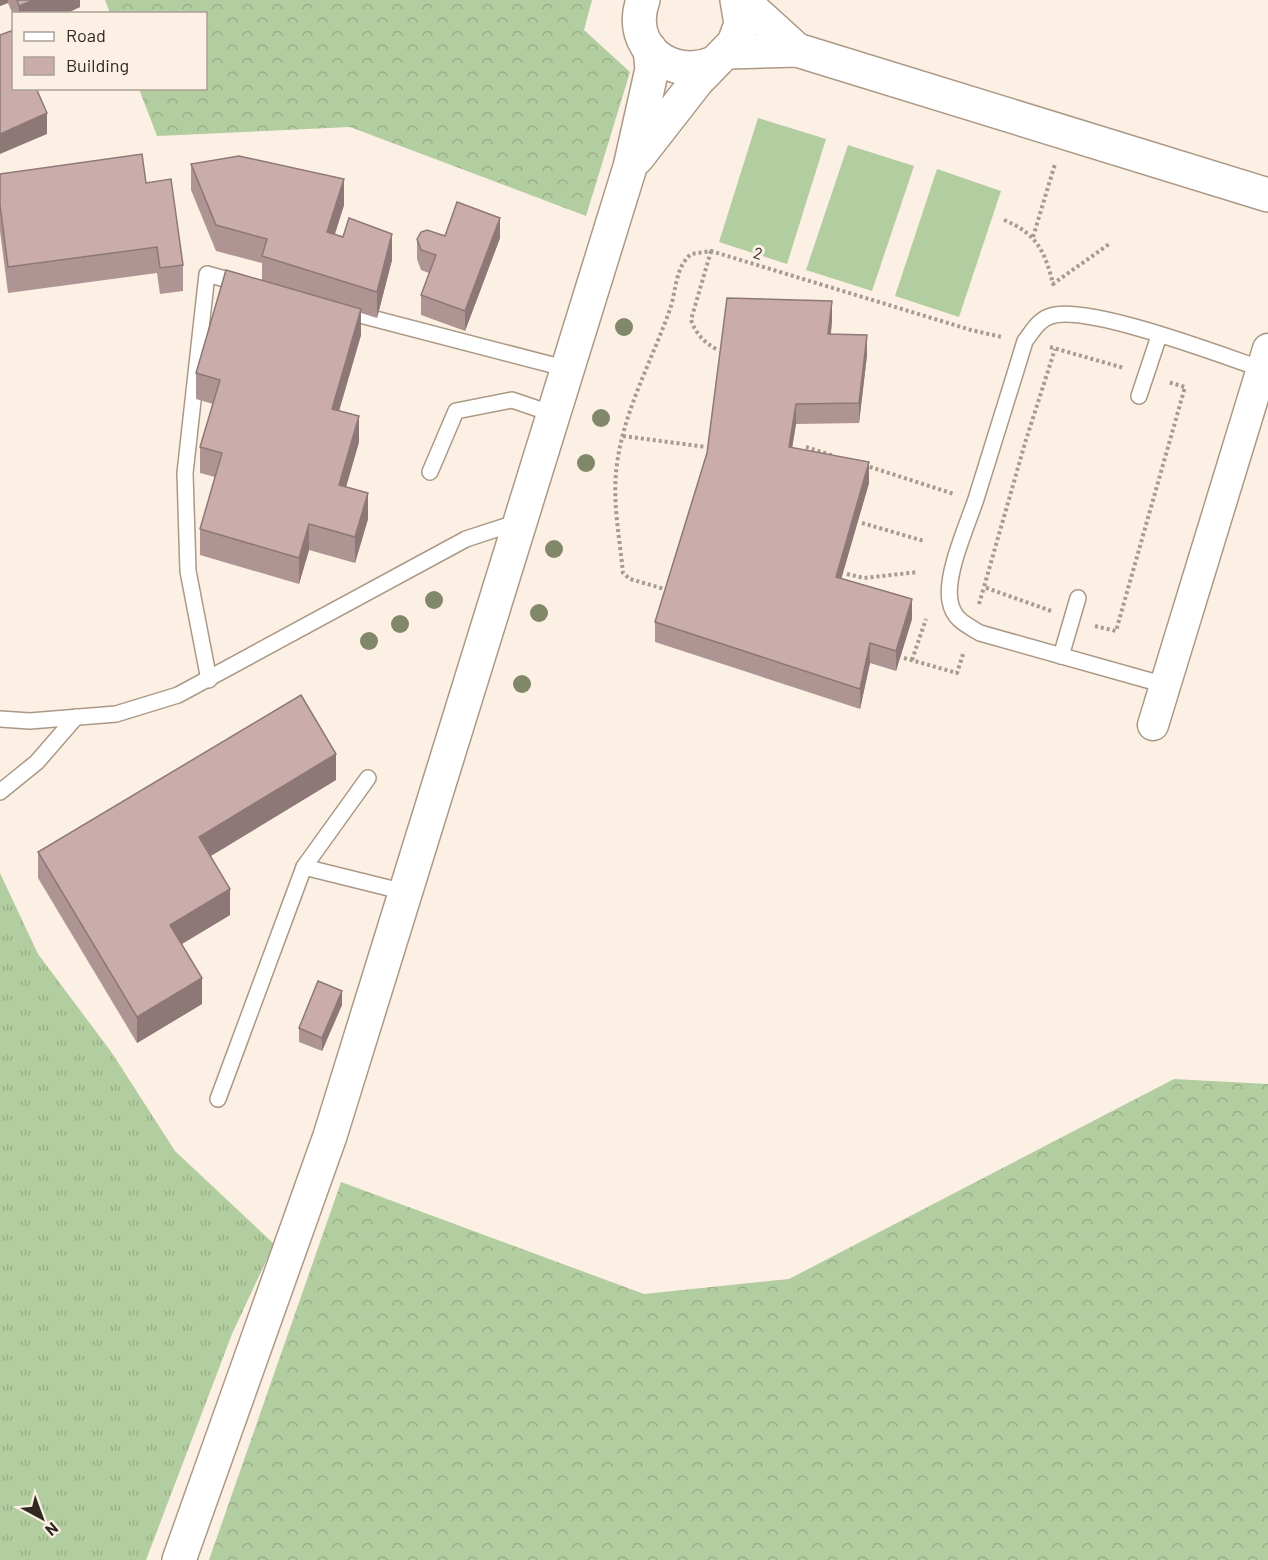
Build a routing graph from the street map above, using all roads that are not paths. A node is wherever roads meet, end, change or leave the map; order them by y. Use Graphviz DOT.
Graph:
graph roads {
  1 [pos="737,0"];
  2 [pos="742,0"];
  3 [pos="637,1"];
  4 [pos="650,49"];
  5 [pos="797,50"];
  6 [pos="721,57"];
  7 [pos="630,167"];
  8 [pos="1268,195"];
  9 [pos="264,290"];
  10 [pos="320,305"];
  11 [pos="1159,336"];
  12 [pos="1265,359"];
  13 [pos="568,369"];
  14 [pos="1139,396"];
  15 [pos="553,414"];
  16 [pos="430,472"];
  17 [pos="519,522"];
  18 [pos="1078,598"];
  19 [pos="1061,656"];
  20 [pos="209,680"];
  21 [pos="1165,685"];
  22 [pos="76,717"];
  23 [pos="0,719"];
  24 [pos="1153,725"];
  25 [pos="368,778"];
  26 [pos="0,792"];
  27 [pos="304,867"];
  28 [pos="405,892"];
  29 [pos="218,1099"];
  30 [pos="179,1560"];
  1 -- 6 [label="street"];
  2 -- 5 [label="street"];
  3 -- 4 [label="street"];
  4 -- 6 [label="street"];
  4 -- 7 [label="street"];
  5 -- 6 [label="street"];
  5 -- 8 [label="street"];
  6 -- 7 [label="street"];
  7 -- 13 [label="street"];
  9 -- 20 [label="lane"];
  10 -- 13 [label="lane"];
  11 -- 12 [label="lane"];
  11 -- 14 [label="lane"];
  11 -- 19 [label="lane"];
  12 -- 21 [label="street"];
  13 -- 15 [label="street"];
  15 -- 16 [label="lane"];
  15 -- 17 [label="street"];
  17 -- 20 [label="lane"];
  17 -- 28 [label="street"];
  18 -- 19 [label="lane"];
  19 -- 21 [label="lane"];
  20 -- 22 [label="lane"];
  21 -- 24 [label="street"];
  22 -- 23 [label="lane"];
  22 -- 26 [label="lane"];
  25 -- 27 [label="lane"];
  27 -- 28 [label="lane"];
  27 -- 29 [label="lane"];
  28 -- 30 [label="street"];
}
